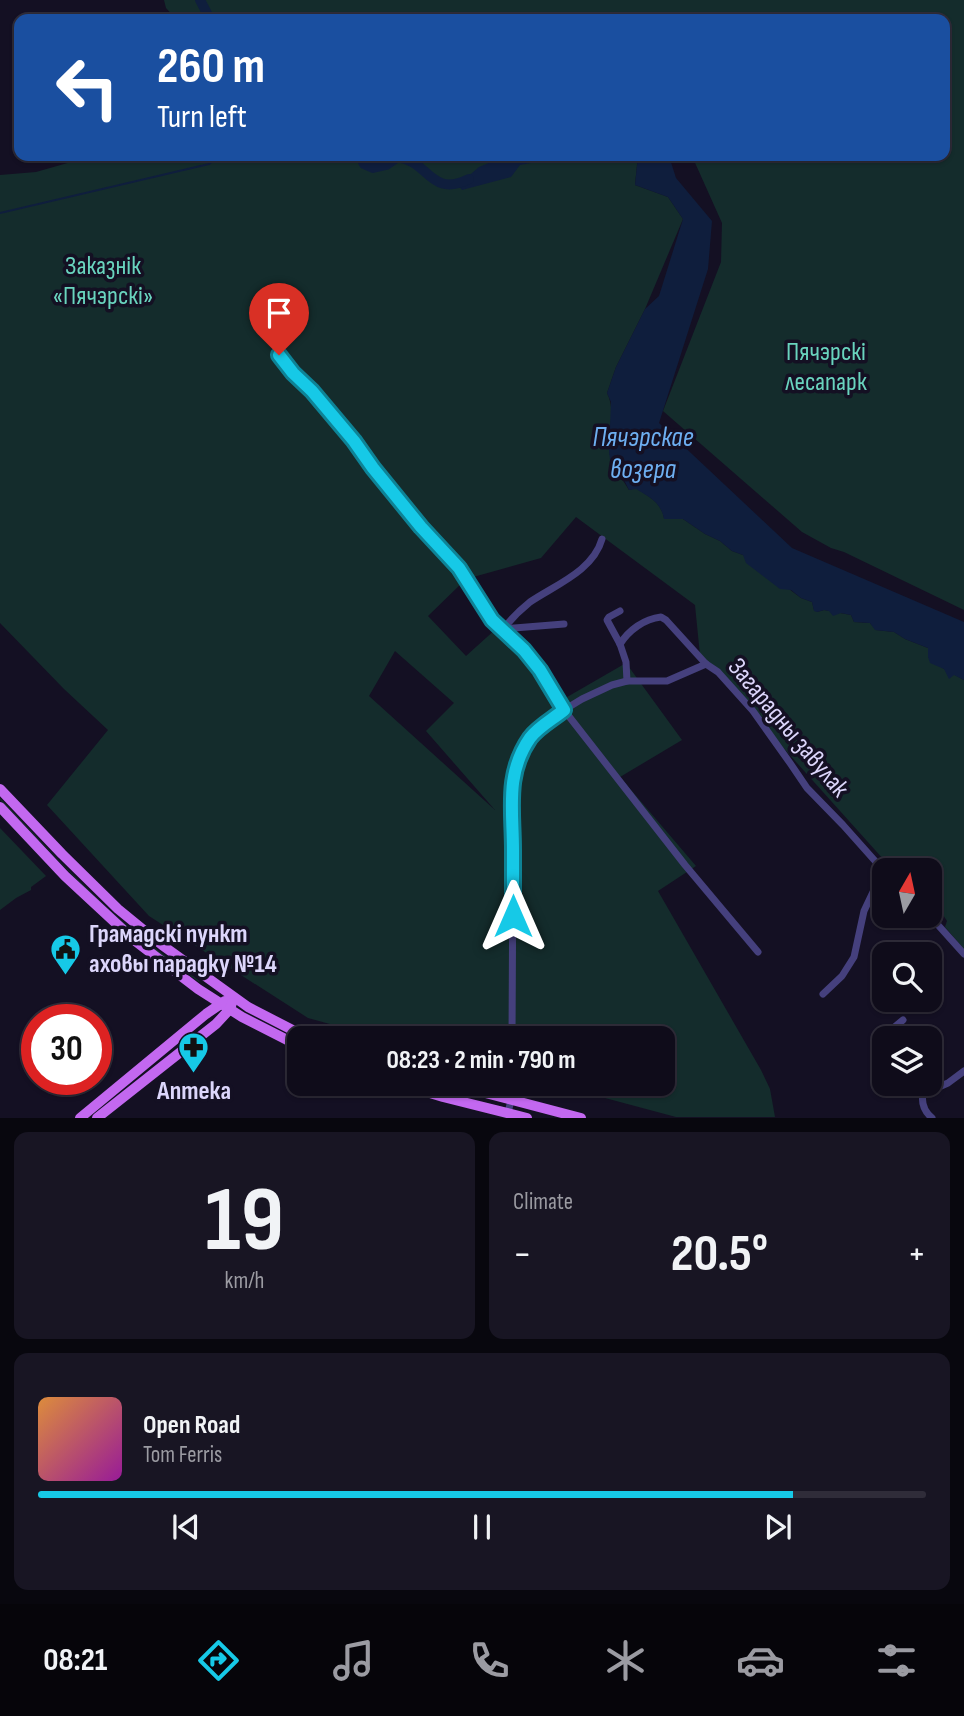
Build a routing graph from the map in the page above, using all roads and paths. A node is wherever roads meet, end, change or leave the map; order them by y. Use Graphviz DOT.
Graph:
graph roads {
  1 [pos="279,355"];
  2 [pos="602,539"];
  3 [pos="620,611"];
  4 [pos="564,624"];
  5 [pos="503,629"];
  6 [pos="620,644"];
  7 [pos="706,664"];
  8 [pos="627,681"];
  9 [pos="564,710"];
  10 [pos="0,789"];
  11 [pos="0,807"];
  12 [pos="872,859"];
  13 [pos="872,894"];
  14 [pos="941,928"];
  15 [pos="758,951"];
  16 [pos="964,954"];
  17 [pos="823,994"];
  18 [pos="234,997"];
  19 [pos="226,1006"];
  20 [pos="902,1020"];
  21 [pos="512,1026"];
  22 [pos="895,1026"];
  23 [pos="287,1027"];
  24 [pos="287,1039"];
  25 [pos="964,1071"];
  26 [pos="942,1086"];
  27 [pos="126,1087"];
  28 [pos="440,1096"];
  29 [pos="496,1096"];
  30 [pos="511,1096"];
  31 [pos="922,1096"];
  32 [pos="511,1100"];
  33 [pos="508,1113"];
  34 [pos="80,1118"];
  35 [pos="97,1118"];
  36 [pos="527,1118"];
  37 [pos="580,1118"];
  38 [pos="932,1118"];
  1 -- 5 [label="street"];
  2 -- 5 [label="street"];
  3 -- 6 [label="street"];
  4 -- 5 [label="street"];
  5 -- 9 [label="street"];
  6 -- 7 [label="street, Загарадны завулак"];
  6 -- 8 [label="street"];
  7 -- 8 [label="street"];
  7 -- 12 [label="street, Загарадны завулак"];
  8 -- 9 [label="street"];
  9 -- 15 [label="street"];
  9 -- 21 [label="street"];
  10 -- 18 [label="main road"];
  11 -- 19 [label="main road"];
  13 -- 17 [label="street"];
  14 -- 16 [label="street"];
  18 -- 19 [label="main road"];
  18 -- 23 [label="main road"];
  19 -- 24 [label="main road"];
  19 -- 27 [label="main road"];
  20 -- 22 [label="street"];
  25 -- 26 [label="street"];
  27 -- 34 [label="main road"];
  27 -- 35 [label="main road"];
  28 -- 33 [label="main road"];
  29 -- 32 [label="main road"];
  30 -- 32 [label="street"];
  31 -- 38 [label="street"];
  32 -- 33 [label="street"];
  32 -- 37 [label="main road"];
  33 -- 36 [label="main road"];
}
